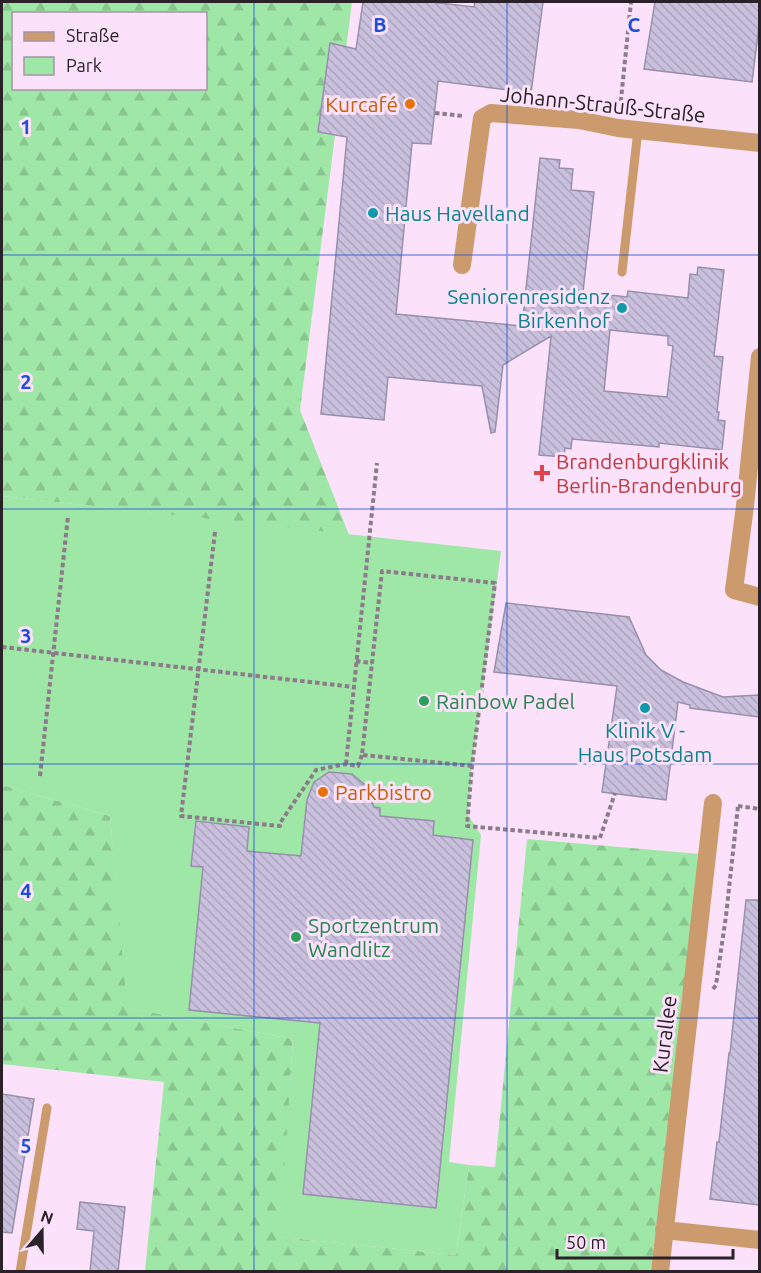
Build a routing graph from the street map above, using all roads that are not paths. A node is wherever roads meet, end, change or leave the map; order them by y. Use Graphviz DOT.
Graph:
graph roads {
  1 [pos="638,130"];
  2 [pos="759,143"];
  3 [pos="462,265"];
  4 [pos="622,272"];
  5 [pos="759,357"];
  6 [pos="759,597"];
  7 [pos="713,802"];
  8 [pos="47,1108"];
  9 [pos="664,1230"];
  10 [pos="759,1240"];
  11 [pos="20,1272"];
  12 [pos="660,1272"];
  1 -- 2 [label="street, Johann-Strauß-Straße"];
  1 -- 3 [label="street, Johann-Strauß-Straße"];
  1 -- 4 [label="lane"];
  5 -- 6 [label="street"];
  7 -- 9 [label="street, Kurallee"];
  8 -- 11 [label="lane"];
  9 -- 10 [label="street"];
  9 -- 12 [label="street, Kurallee"];
}
